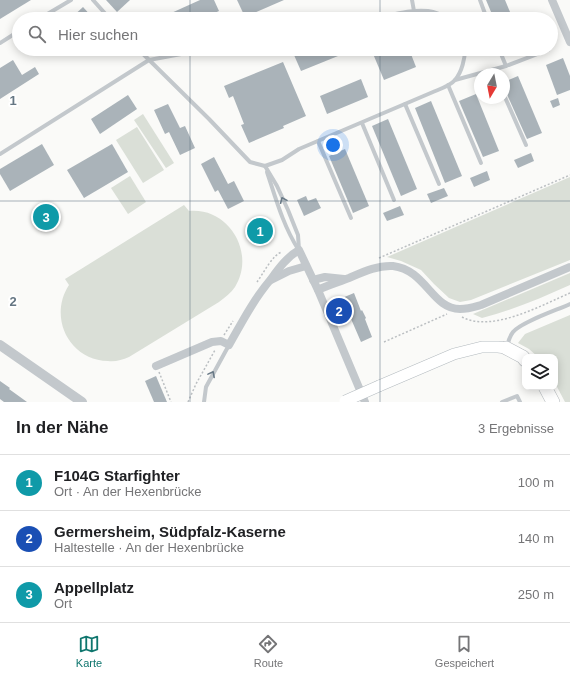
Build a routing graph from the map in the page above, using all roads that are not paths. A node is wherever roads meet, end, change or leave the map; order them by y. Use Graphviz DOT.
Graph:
graph roads {
  1 [pos="71,0"];
  2 [pos="93,0"];
  3 [pos="412,0"];
  4 [pos="480,0"];
  5 [pos="552,0"];
  6 [pos="414,11"];
  7 [pos="51,12"];
  8 [pos="104,12"];
  9 [pos="409,12"];
  10 [pos="433,12"];
  11 [pos="484,12"];
  12 [pos="557,12"];
  13 [pos="558,14"];
  14 [pos="12,35"];
  15 [pos="570,42"];
  16 [pos="0,43"];
  17 [pos="145,56"];
  18 [pos="170,56"];
  19 [pos="463,56"];
  20 [pos="502,56"];
  21 [pos="532,56"];
  22 [pos="149,60"];
  23 [pos="506,66"];
  24 [pos="502,68"];
  25 [pos="474,76"];
  26 [pos="455,80"];
  27 [pos="448,85"];
  28 [pos="405,104"];
  29 [pos="508,104"];
  30 [pos="362,122"];
  31 [pos="318,141"];
  32 [pos="526,145"];
  33 [pos="0,154"];
  34 [pos="481,163"];
  35 [pos="265,166"];
  36 [pos="439,184"];
  37 [pos="394,200"];
  38 [pos="350,218"];
  39 [pos="299,250"];
  40 [pos="306,266"];
  41 [pos="570,267"];
  42 [pos="346,279"];
  43 [pos="313,280"];
  44 [pos="268,282"];
  45 [pos="318,290"];
  46 [pos="570,304"];
  47 [pos="0,345"];
  48 [pos="228,347"];
  49 [pos="506,348"];
  50 [pos="522,356"];
  51 [pos="156,366"];
  52 [pos="546,390"];
  53 [pos="344,401"];
  54 [pos="552,401"];
  55 [pos="82,402"];
  56 [pos="204,402"];
  57 [pos="365,402"];
  58 [pos="502,402"];
  59 [pos="520,402"];
  1 -- 7 [label="lane"];
  2 -- 8 [label="lane"];
  3 -- 6 [label="lane"];
  4 -- 11 [label="lane"];
  5 -- 12 [label="street"];
  6 -- 9 [label="lane"];
  6 -- 10 [label="lane"];
  13 -- 15 [label="street"];
  14 -- 16 [label="lane"];
  17 -- 22 [label="lane"];
  18 -- 22 [label="lane"];
  19 -- 26 [label="lane"];
  20 -- 23 [label="lane"];
  21 -- 23 [label="lane"];
  22 -- 33 [label="lane"];
  22 -- 35 [label="lane"];
  23 -- 24 [label="lane"];
  25 -- 26 [label="lane"];
  26 -- 27 [label="lane"];
  27 -- 28 [label="lane"];
  27 -- 34 [label="lane"];
  28 -- 30 [label="lane"];
  28 -- 36 [label="lane"];
  29 -- 32 [label="lane"];
  30 -- 31 [label="lane"];
  30 -- 37 [label="lane"];
  31 -- 35 [label="lane"];
  31 -- 38 [label="lane"];
  35 -- 39 [label="lane"];
  39 -- 35 [label="lane, one-way"];
  39 -- 40 [label="street"];
  39 -- 44 [label="street"];
  40 -- 43 [label="street"];
  40 -- 44 [label="street"];
  41 -- 42 [label="street"];
  42 -- 43 [label="street"];
  42 -- 45 [label="street"];
  43 -- 45 [label="street"];
  44 -- 48 [label="street"];
  45 -- 57 [label="street"];
  46 -- 49 [label="lane"];
  47 -- 55 [label="street"];
  48 -- 51 [label="street"];
  56 -- 48 [label="lane, one-way"];
  49 -- 50 [label="highway"];
  49 -- 53 [label="main road, bridge"];
  52 -- 54 [label="highway"];
  58 -- 59 [label="lane"];
}
